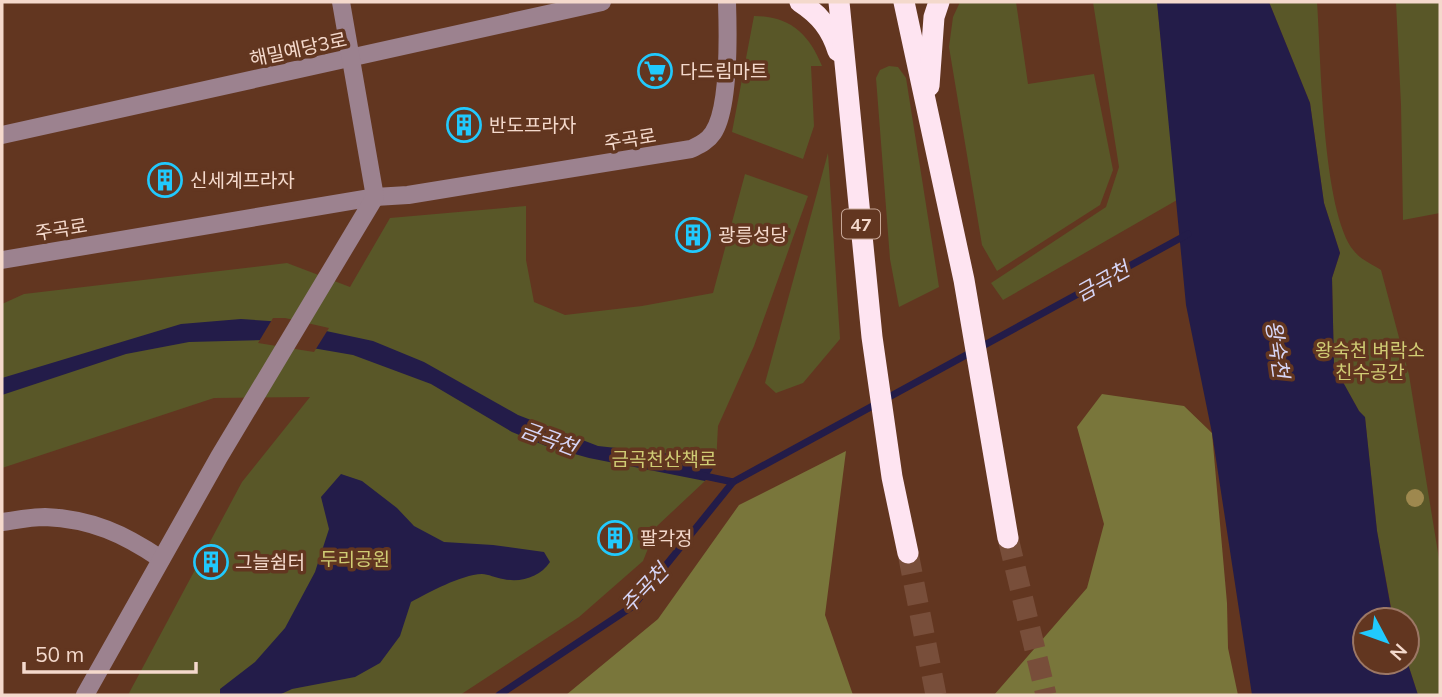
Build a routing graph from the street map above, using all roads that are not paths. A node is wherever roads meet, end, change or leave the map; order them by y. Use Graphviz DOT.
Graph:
graph roads {
  1 [pos="341,2"];
  2 [pos="602,2"];
  3 [pos="727,2"];
  4 [pos="800,2"];
  5 [pos="839,2"];
  6 [pos="904,2"];
  7 [pos="939,2"];
  8 [pos="351,59"];
  9 [pos="927,109"];
  10 [pos="850,112"];
  11 [pos="2,135"];
  12 [pos="375,197"];
  13 [pos="2,260"];
  14 [pos="2,522"];
  15 [pos="1008,538"];
  16 [pos="908,554"];
  17 [pos="161,559"];
  18 [pos="85,695"];
  1 -- 8 [label="street"];
  2 -- 8 [label="street, 해밀예당3로"];
  3 -- 12 [label="street, 주곡로"];
  4 -- 10 [label="highway"];
  5 -- 10 [label="highway, 47"];
  6 -- 9 [label="highway"];
  7 -- 9 [label="highway"];
  8 -- 11 [label="street, 해밀예당3로"];
  8 -- 12 [label="street"];
  9 -- 15 [label="highway"];
  10 -- 16 [label="highway, 47"];
  12 -- 13 [label="street, 주곡로"];
  12 -- 17 [label="street"];
  14 -- 17 [label="street"];
  17 -- 18 [label="street"];
}
